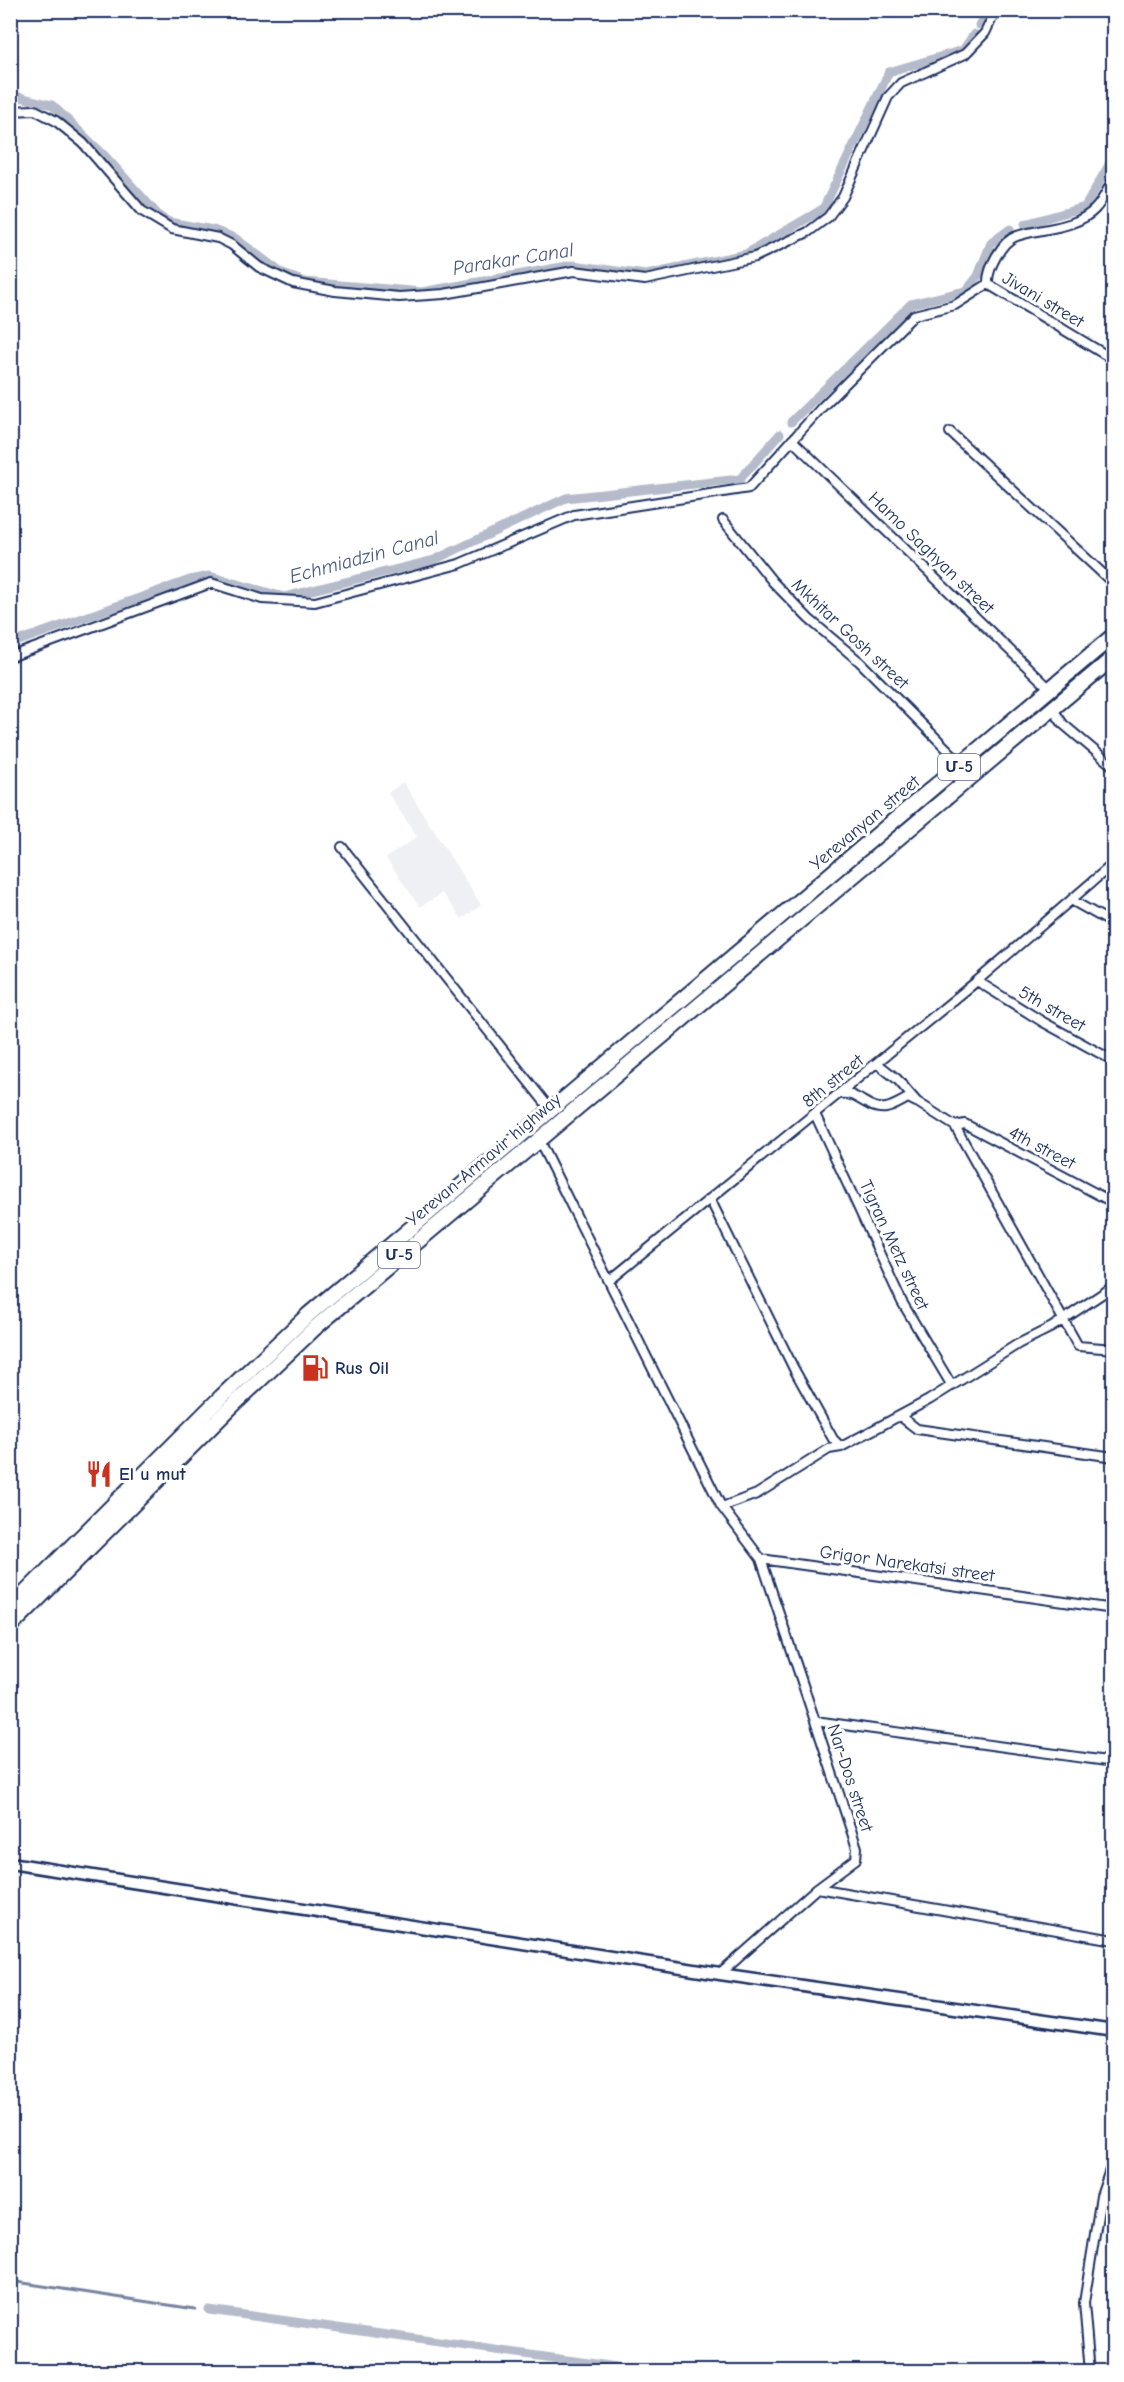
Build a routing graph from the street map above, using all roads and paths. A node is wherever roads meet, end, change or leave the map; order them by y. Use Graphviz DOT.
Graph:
graph roads {
  1 [pos="996,10"];
  2 [pos="10,111"];
  3 [pos="1113,178"];
  4 [pos="988,285"];
  5 [pos="1113,360"];
  6 [pos="950,432"];
  7 [pos="792,440"];
  8 [pos="723,520"];
  9 [pos="1113,584"];
  10 [pos="1113,635"];
  11 [pos="10,657"];
  12 [pos="1113,657"];
  13 [pos="1050,689"];
  14 [pos="1052,708"];
  15 [pos="962,764"];
  16 [pos="1113,767"];
  17 [pos="342,847"];
  18 [pos="1113,863"];
  19 [pos="803,898"];
  20 [pos="1071,900"];
  21 [pos="810,910"];
  22 [pos="1113,924"];
  23 [pos="977,981"];
  24 [pos="1113,1060"];
  25 [pos="878,1064"];
  26 [pos="840,1094"];
  27 [pos="917,1102"];
  28 [pos="551,1110"];
  29 [pos="815,1114"];
  30 [pos="955,1126"];
  31 [pos="538,1139"];
  32 [pos="710,1199"];
  33 [pos="1113,1203"];
  34 [pos="609,1281"];
  35 [pos="1113,1286"];
  36 [pos="1062,1318"];
  37 [pos="1113,1349"];
  38 [pos="952,1386"];
  39 [pos="900,1416"];
  40 [pos="841,1447"];
  41 [pos="1113,1457"];
  42 [pos="722,1506"];
  43 [pos="761,1559"];
  44 [pos="35,1593"];
  45 [pos="10,1608"];
  46 [pos="1113,1609"];
  47 [pos="11,1626"];
  48 [pos="815,1721"];
  49 [pos="1113,1762"];
  50 [pos="10,1863"];
  51 [pos="817,1888"];
  52 [pos="1113,1940"];
  53 [pos="720,1974"];
  54 [pos="1113,2031"];
  55 [pos="1113,2170"];
  56 [pos="1090,2372"];
  1 -- 2 [label="street"];
  3 -- 4 [label="street"];
  4 -- 5 [label="street, Jivani street"];
  4 -- 7 [label="street"];
  6 -- 9 [label="street"];
  7 -- 11 [label="street"];
  7 -- 13 [label="street, Hamo Saghyan street"];
  8 -- 15 [label="street, Mkhitar Gosh street"];
  10 -- 13 [label="highway, Yerevanyan street / Մ-5"];
  12 -- 14 [label="highway, Yerevanyan street / Մ-5"];
  13 -- 15 [label="highway, Yerevanyan street / Մ-5"];
  14 -- 16 [label="street"];
  14 -- 21 [label="highway, Yerevanyan street / Մ-5"];
  15 -- 19 [label="highway, Yerevanyan street / Մ-5"];
  17 -- 28 [label="street"];
  18 -- 20 [label="street, 8th street"];
  19 -- 28 [label="highway, Yerevan-Armavir highway / Մ-5"];
  20 -- 22 [label="street"];
  20 -- 23 [label="street, 8th street"];
  21 -- 31 [label="highway, Yerevan-Armavir highway / Մ-5"];
  23 -- 24 [label="street, 5th street"];
  23 -- 25 [label="street, 8th street"];
  25 -- 26 [label="street, 8th street"];
  25 -- 27 [label="street"];
  26 -- 27 [label="street"];
  26 -- 29 [label="street, 8th street"];
  27 -- 30 [label="street"];
  28 -- 44 [label="highway, Yerevan-Armavir highway / Մ-5"];
  29 -- 32 [label="street, 8th street"];
  29 -- 38 [label="street, Tigran Metz street"];
  30 -- 33 [label="street, 4th street"];
  30 -- 36 [label="street"];
  31 -- 34 [label="street"];
  31 -- 44 [label="highway, Yerevan-Armavir highway / Մ-5"];
  32 -- 34 [label="street, 8th street"];
  32 -- 40 [label="street"];
  34 -- 42 [label="street"];
  35 -- 36 [label="street"];
  36 -- 37 [label="street"];
  36 -- 38 [label="street"];
  38 -- 39 [label="street"];
  39 -- 40 [label="street"];
  39 -- 41 [label="street"];
  40 -- 42 [label="street"];
  42 -- 43 [label="street"];
  43 -- 46 [label="street, Grigor Narekatsi street"];
  43 -- 48 [label="street"];
  44 -- 45 [label="highway, Yerevan-Armavir highway / Մ-5"];
  44 -- 47 [label="highway, Yerevan-Armavir highway / Մ-5"];
  48 -- 49 [label="street, Nar-Dos street"];
  48 -- 51 [label="street, Nar-Dos street"];
  50 -- 53 [label="main road"];
  51 -- 52 [label="street"];
  51 -- 53 [label="street, Nar-Dos street"];
  53 -- 54 [label="main road"];
  55 -- 56 [label="street"];
}
